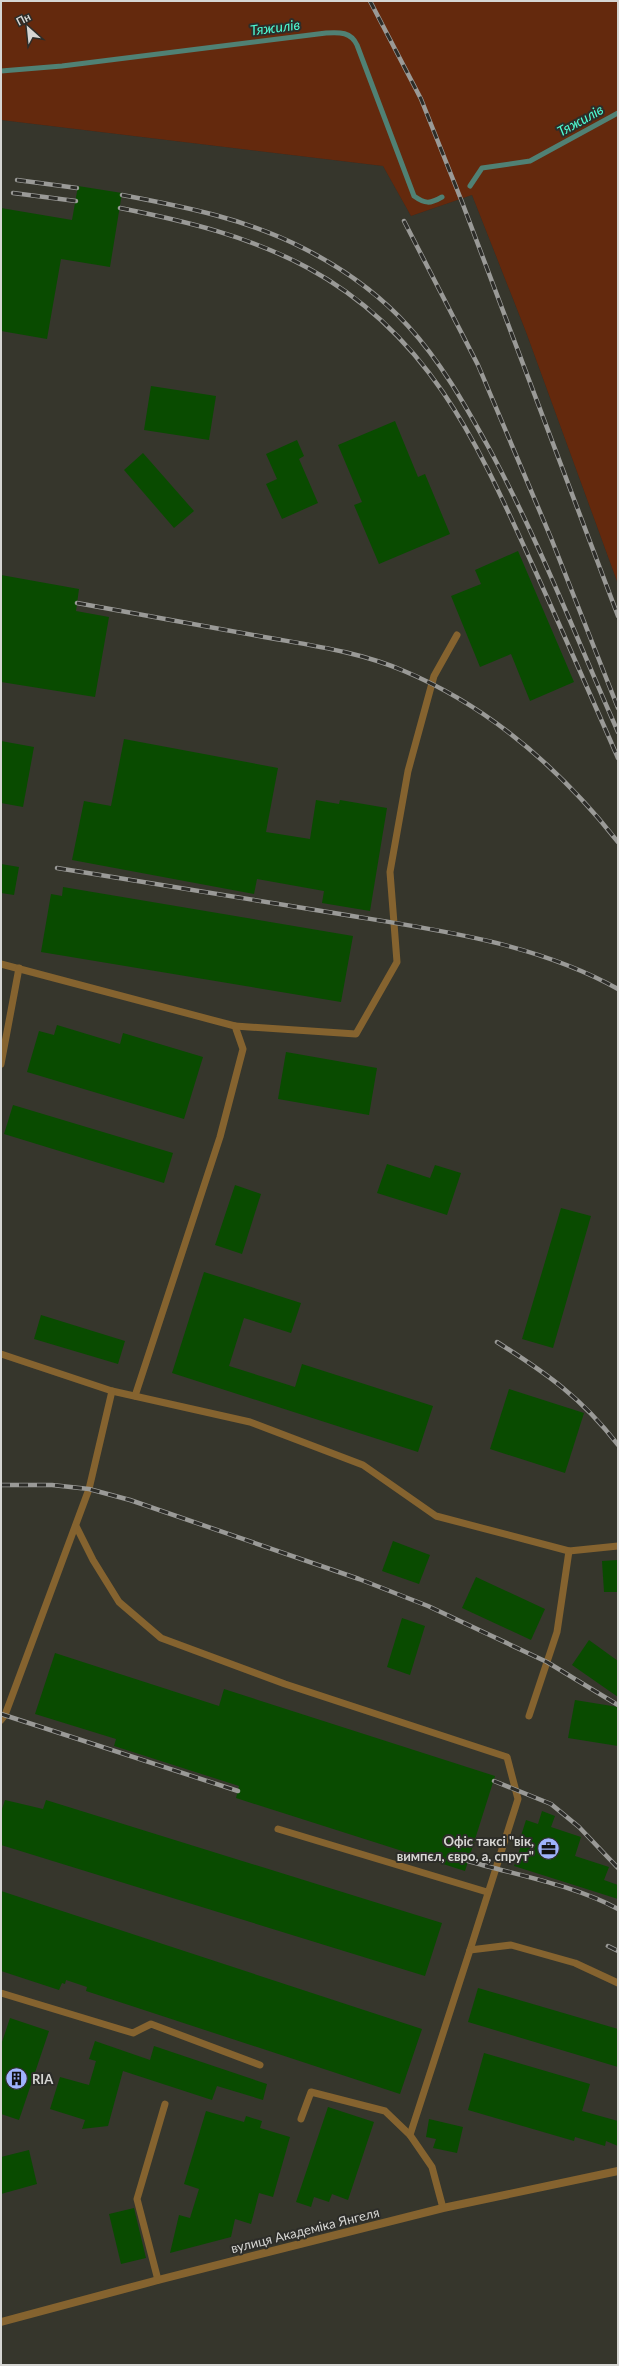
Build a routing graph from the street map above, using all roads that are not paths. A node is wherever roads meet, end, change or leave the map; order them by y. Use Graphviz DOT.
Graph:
graph roads {
  1 [pos="457,635"];
  2 [pos="1,964"];
  3 [pos="19,968"];
  4 [pos="235,1026"];
  5 [pos="1,1064"];
  6 [pos="1,1354"];
  7 [pos="112,1391"];
  8 [pos="135,1396"];
  9 [pos="76,1526"];
  10 [pos="618,1546"];
  11 [pos="569,1551"];
  12 [pos="529,1716"];
  13 [pos="1,1720"];
  14 [pos="278,1828"];
  15 [pos="487,1892"];
  16 [pos="470,1950"];
  17 [pos="618,1983"];
  18 [pos="1,1993"];
  19 [pos="260,2065"];
  20 [pos="165,2104"];
  21 [pos="301,2119"];
  22 [pos="410,2135"];
  23 [pos="618,2171"];
  24 [pos="443,2208"];
  25 [pos="158,2280"];
  26 [pos="1,2322"];
  1 -- 4 [label="lane"];
  2 -- 3 [label="lane"];
  3 -- 4 [label="lane"];
  3 -- 5 [label="lane"];
  4 -- 8 [label="lane"];
  6 -- 7 [label="lane"];
  7 -- 8 [label="lane"];
  7 -- 9 [label="lane"];
  8 -- 11 [label="lane"];
  9 -- 13 [label="lane"];
  9 -- 15 [label="lane"];
  10 -- 11 [label="lane"];
  11 -- 12 [label="lane"];
  14 -- 15 [label="lane"];
  15 -- 16 [label="lane"];
  16 -- 17 [label="lane"];
  16 -- 22 [label="lane"];
  18 -- 19 [label="lane"];
  20 -- 25 [label="lane"];
  21 -- 22 [label="lane"];
  22 -- 24 [label="lane"];
  23 -- 24 [label="street, вулиця Академіка Янгеля"];
  24 -- 25 [label="street, вулиця Академіка Янгеля"];
  25 -- 26 [label="street, вулиця Академіка Янгеля"];
}
